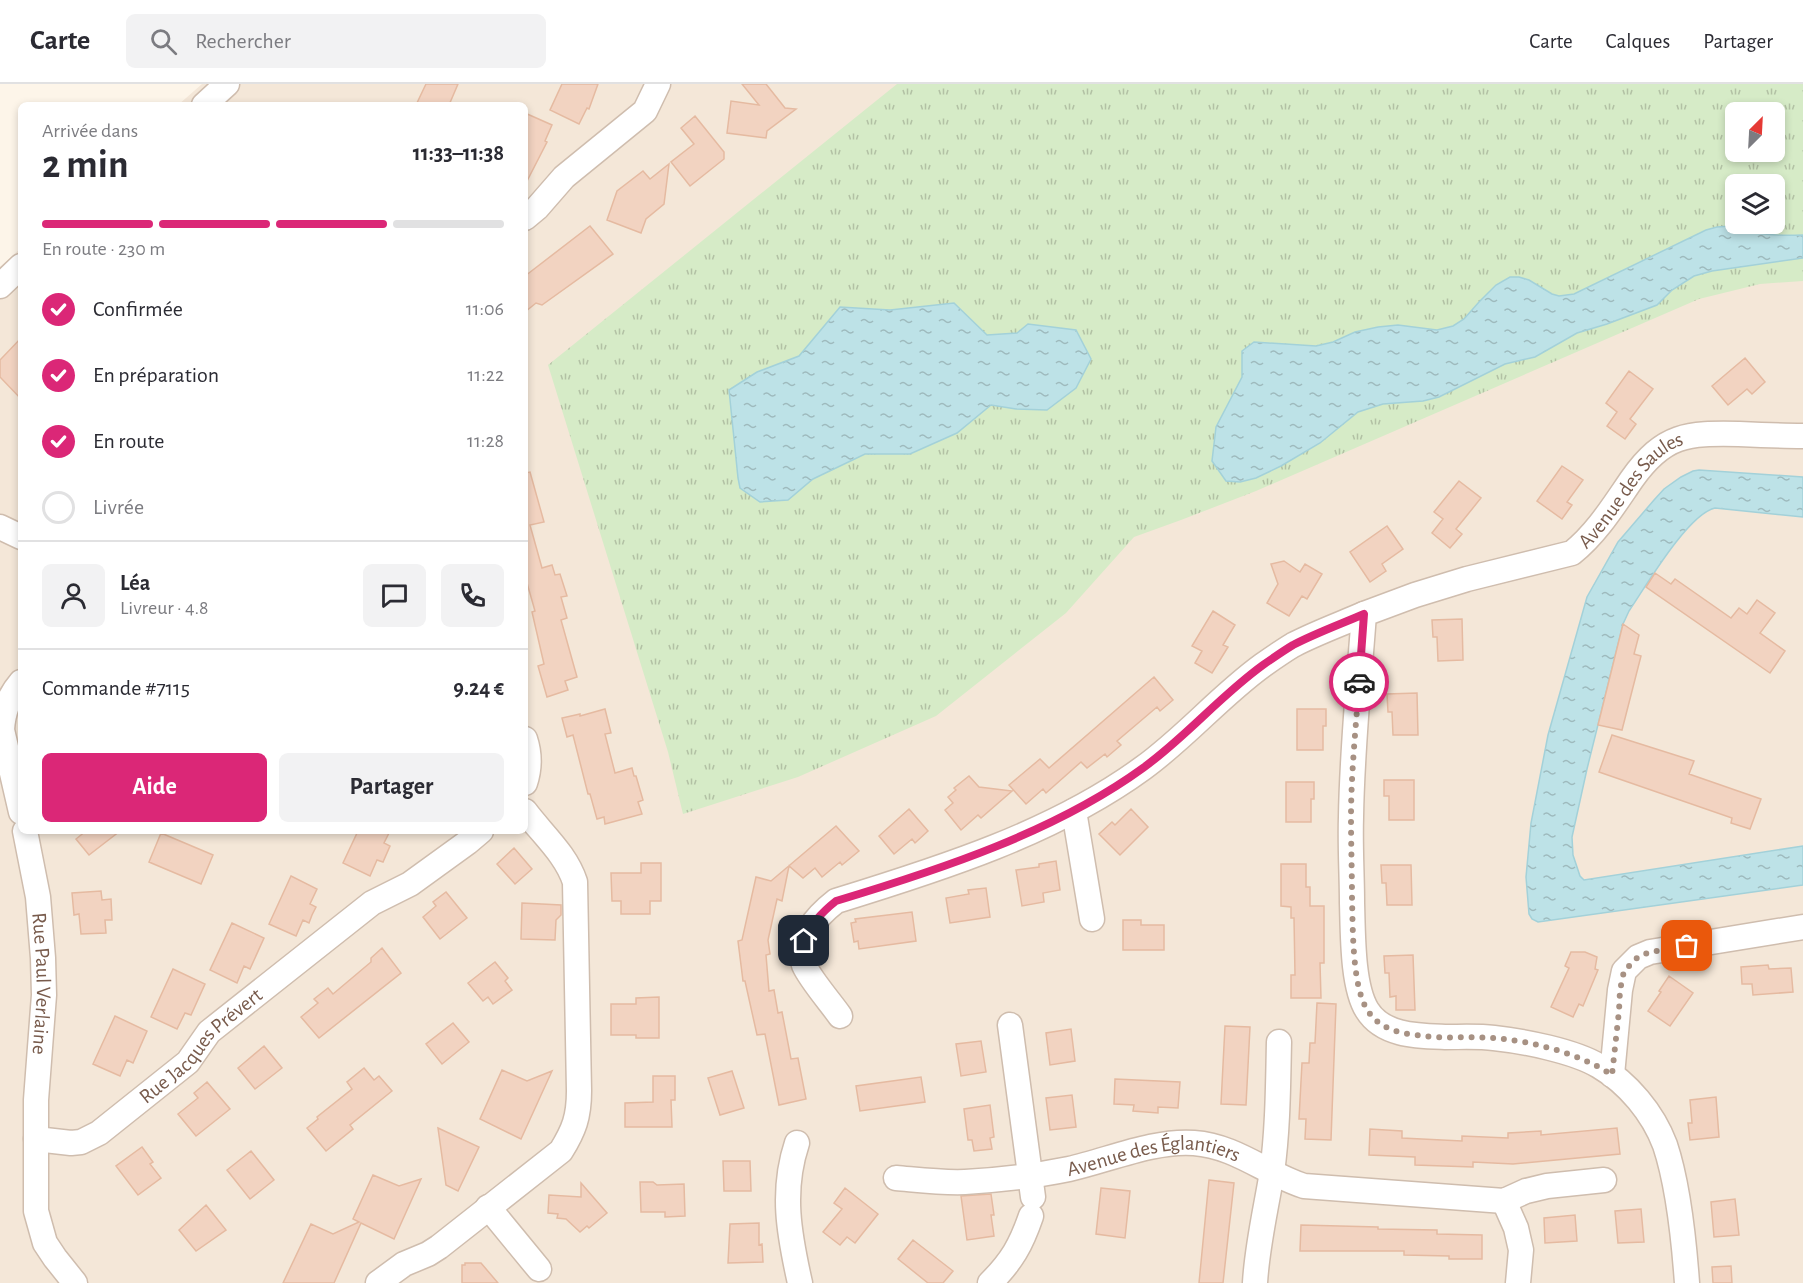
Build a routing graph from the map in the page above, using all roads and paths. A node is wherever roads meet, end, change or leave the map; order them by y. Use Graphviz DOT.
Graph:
graph roads {
  1 [pos="227,84"];
  2 [pos="656,85"];
  3 [pos="207,102"];
  4 [pos="529,210"];
  5 [pos="18,269"];
  6 [pos="0,286"];
  7 [pos="1803,436"];
  8 [pos="0,527"];
  9 [pos="18,536"];
  10 [pos="1364,614"];
  11 [pos="18,685"];
  12 [pos="1,729"];
  13 [pos="528,748"];
  14 [pos="528,767"];
  15 [pos="18,800"];
  16 [pos="1074,811"];
  17 [pos="528,815"];
  18 [pos="26,834"];
  19 [pos="477,834"];
  20 [pos="1092,919"];
  21 [pos="1803,927"];
  22 [pos="840,1016"];
  23 [pos="1010,1025"];
  24 [pos="1280,1042"];
  25 [pos="1612,1075"];
  26 [pos="36,1139"];
  27 [pos="797,1143"];
  28 [pos="1272,1171"];
  29 [pos="896,1178"];
  30 [pos="1605,1180"];
  31 [pos="1032,1196"];
  32 [pos="1504,1201"];
  33 [pos="488,1207"];
  34 [pos="539,1269"];
  35 [pos="75,1283"];
  36 [pos="378,1283"];
  37 [pos="800,1283"];
  38 [pos="990,1283"];
  39 [pos="1256,1283"];
  40 [pos="1518,1283"];
  41 [pos="1687,1283"];
  1 -- 3 [label="street"];
  2 -- 4 [label="street"];
  5 -- 6 [label="street"];
  7 -- 10 [label="street, Avenue des Saules"];
  8 -- 9 [label="street"];
  10 -- 16 [label="street, Avenue des Saules"];
  10 -- 25 [label="street"];
  11 -- 12 [label="street"];
  12 -- 15 [label="street"];
  13 -- 14 [label="street"];
  16 -- 20 [label="street"];
  16 -- 22 [label="street, Avenue des Saules"];
  17 -- 33 [label="street"];
  18 -- 26 [label="street, Rue Paul Verlaine"];
  19 -- 26 [label="street, Rue Jacques Prévert"];
  21 -- 25 [label="street"];
  23 -- 31 [label="street"];
  24 -- 28 [label="street, Avenue des Églantiers"];
  25 -- 41 [label="street"];
  26 -- 35 [label="street"];
  27 -- 37 [label="street"];
  28 -- 31 [label="street, Avenue des Églantiers"];
  28 -- 32 [label="street, Avenue des Églantiers"];
  28 -- 39 [label="street, Avenue des Églantiers"];
  29 -- 31 [label="street, Avenue des Églantiers"];
  30 -- 32 [label="street, Avenue des Églantiers"];
  31 -- 38 [label="street"];
  32 -- 40 [label="street"];
  33 -- 34 [label="street"];
  33 -- 36 [label="street"];
}
